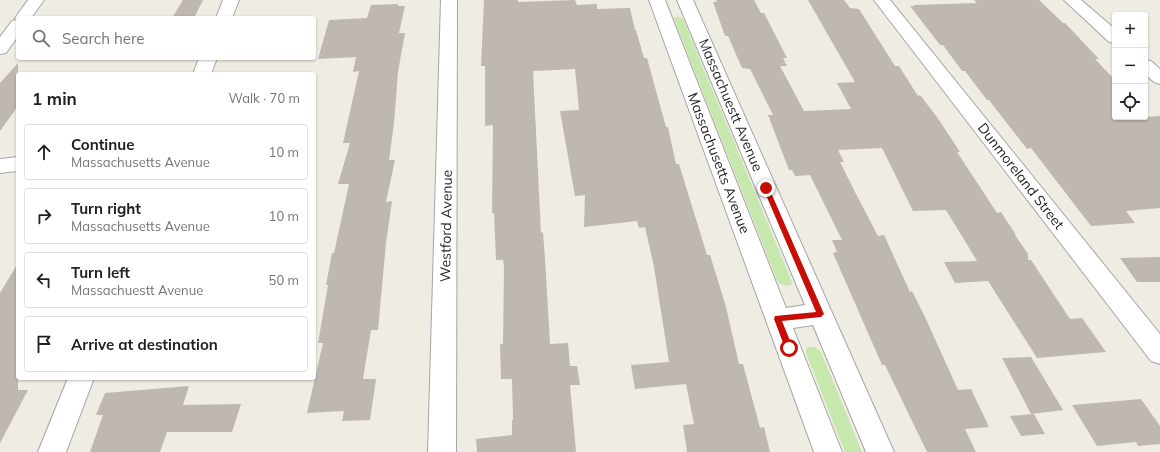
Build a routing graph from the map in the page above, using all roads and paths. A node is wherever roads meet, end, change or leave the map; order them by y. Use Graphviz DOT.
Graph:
graph roads {
  1 [pos="36,0"];
  2 [pos="231,0"];
  3 [pos="449,0"];
  4 [pos="882,0"];
  5 [pos="1072,0"];
  6 [pos="687,3"];
  7 [pos="659,4"];
  8 [pos="24,16"];
  9 [pos="225,16"];
  10 [pos="16,27"];
  11 [pos="1112,35"];
  12 [pos="0,49"];
  13 [pos="207,60"];
  14 [pos="1148,68"];
  15 [pos="203,72"];
  16 [pos="1160,78"];
  17 [pos="16,164"];
  18 [pos="0,166"];
  19 [pos="821,314"];
  20 [pos="778,319"];
  21 [pos="1160,353"];
  22 [pos="80,380"];
  23 [pos="52,452"];
  24 [pos="442,452"];
  25 [pos="828,452"];
  26 [pos="880,452"];
  1 -- 8 [label="street"];
  2 -- 9 [label="street"];
  3 -- 24 [label="street, Westford Avenue"];
  4 -- 21 [label="street, Dunmoreland Street"];
  5 -- 11 [label="street"];
  6 -- 7 [label="street, Massachusetts Avenue"];
  6 -- 19 [label="street, Massachuestt Avenue"];
  7 -- 20 [label="street, Massachusetts Avenue"];
  10 -- 12 [label="street"];
  13 -- 15 [label="street"];
  14 -- 16 [label="street"];
  17 -- 18 [label="street"];
  19 -- 20 [label="street"];
  19 -- 26 [label="street, Massachuestt Avenue"];
  20 -- 25 [label="street, Massachusetts Avenue"];
  22 -- 23 [label="street"];
}
